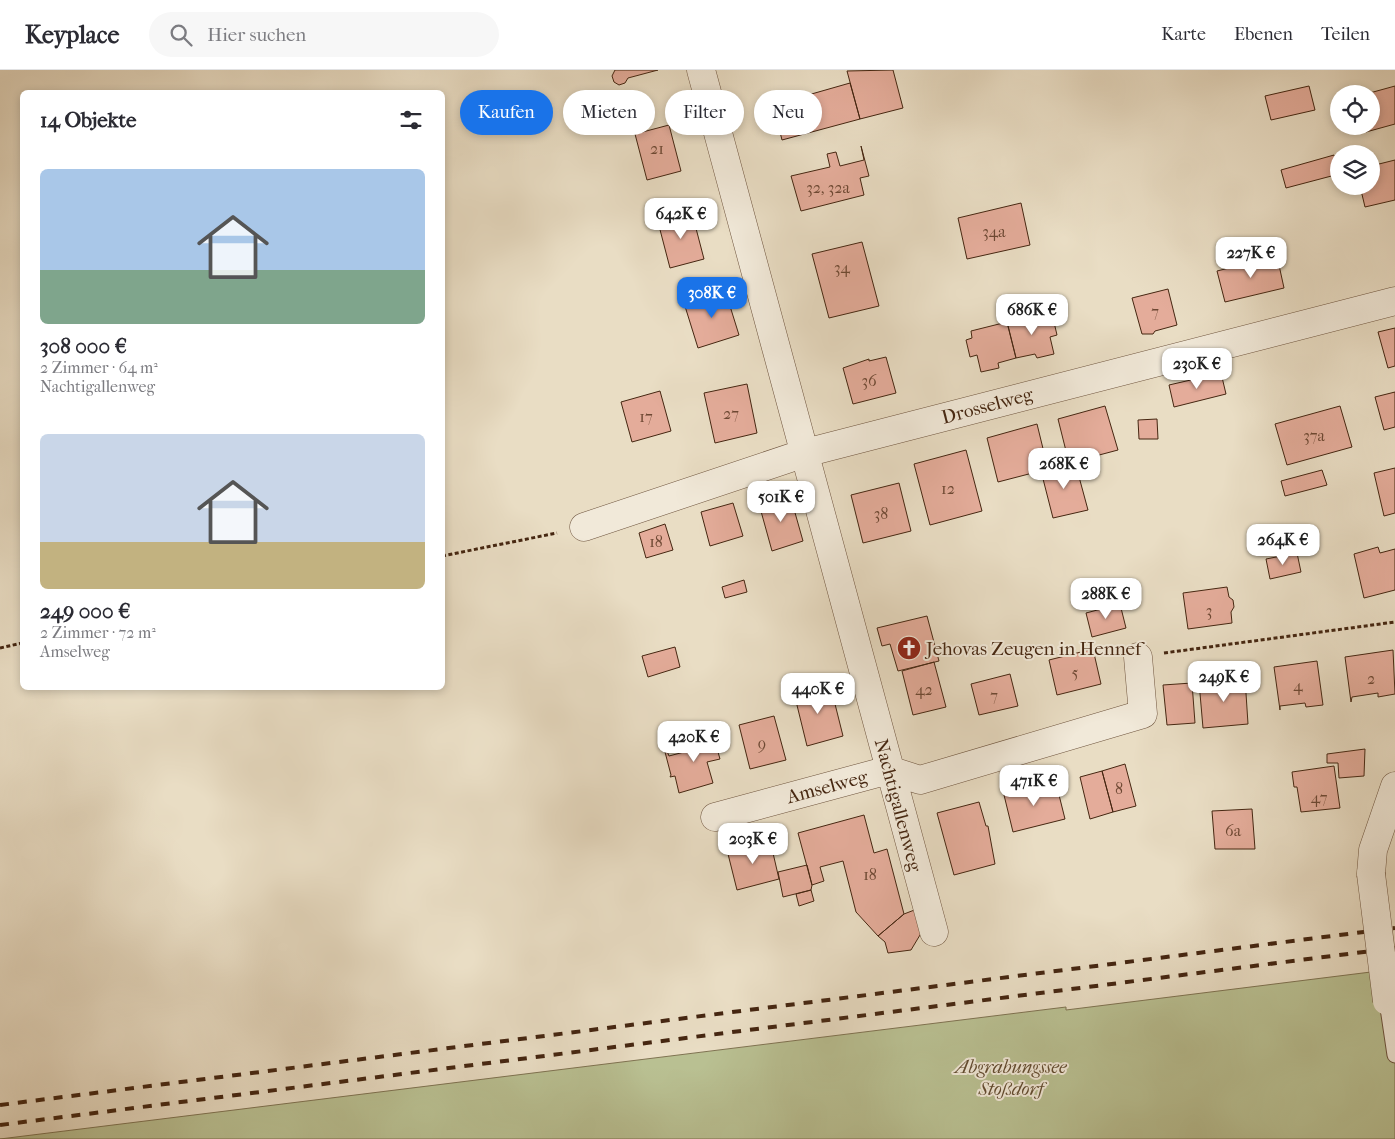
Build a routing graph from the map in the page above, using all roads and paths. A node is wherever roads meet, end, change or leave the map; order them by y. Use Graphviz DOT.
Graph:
graph roads {
  1 [pos="700,70"];
  2 [pos="1395,301"];
  3 [pos="805,453"];
  4 [pos="584,527"];
  5 [pos="445,555"];
  6 [pos="1395,622"];
  7 [pos="20,643"];
  8 [pos="0,648"];
  9 [pos="1138,657"];
  10 [pos="889,770"];
  11 [pos="1395,786"];
  12 [pos="715,817"];
  13 [pos="934,932"];
  14 [pos="1388,1001"];
  15 [pos="1395,1055"];
  1 -- 3 [label="street, Nachtigallenweg"];
  2 -- 3 [label="street, Drosselweg"];
  3 -- 4 [label="street, Drosselweg"];
  3 -- 10 [label="street, Nachtigallenweg"];
  4 -- 5 [label="path"];
  6 -- 9 [label="path"];
  7 -- 8 [label="path"];
  9 -- 10 [label="street, Amselweg"];
  10 -- 12 [label="street, Amselweg"];
  10 -- 13 [label="street, Nachtigallenweg"];
  11 -- 14 [label="street, bridge"];
  14 -- 15 [label="lane"];
}
